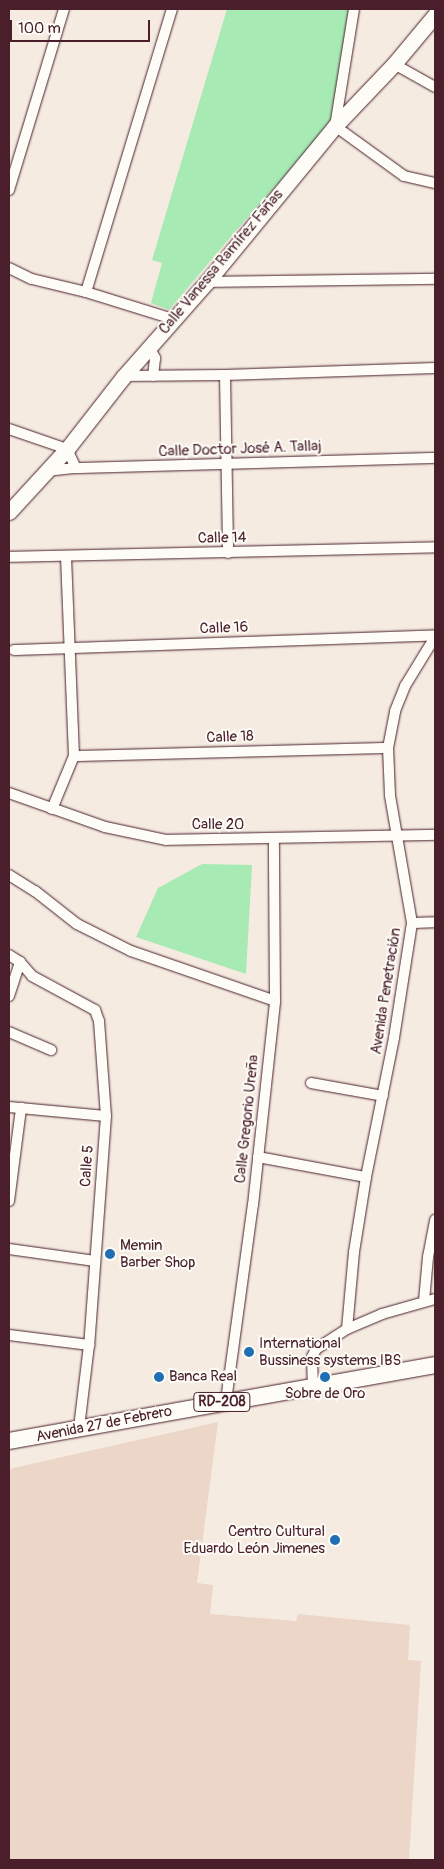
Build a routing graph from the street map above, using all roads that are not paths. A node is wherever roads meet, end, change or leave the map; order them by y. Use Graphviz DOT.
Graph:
graph roads {
  1 [pos="64,9"];
  2 [pos="172,9"];
  3 [pos="354,9"];
  4 [pos="435,15"];
  5 [pos="394,64"];
  6 [pos="435,87"];
  7 [pos="335,126"];
  8 [pos="435,183"];
  9 [pos="9,190"];
  10 [pos="9,268"];
  11 [pos="435,279"];
  12 [pos="207,282"];
  13 [pos="86,292"];
  14 [pos="173,319"];
  15 [pos="149,347"];
  16 [pos="435,368"];
  17 [pos="224,375"];
  18 [pos="124,376"];
  19 [pos="153,376"];
  20 [pos="9,429"];
  21 [pos="67,448"];
  22 [pos="435,458"];
  23 [pos="227,464"];
  24 [pos="76,468"];
  25 [pos="46,471"];
  26 [pos="9,512"];
  27 [pos="435,547"];
  28 [pos="228,553"];
  29 [pos="9,557"];
  30 [pos="66,557"];
  31 [pos="435,636"];
  32 [pos="70,648"];
  33 [pos="14,650"];
  34 [pos="388,748"];
  35 [pos="74,756"];
  36 [pos="9,793"];
  37 [pos="52,809"];
  38 [pos="435,834"];
  39 [pos="396,836"];
  40 [pos="274,840"];
  41 [pos="9,875"];
  42 [pos="435,922"];
  43 [pos="412,923"];
  44 [pos="9,954"];
  45 [pos="20,962"];
  46 [pos="9,996"];
  47 [pos="275,1002"];
  48 [pos="9,1032"];
  49 [pos="51,1050"];
  50 [pos="311,1083"];
  51 [pos="382,1096"];
  52 [pos="9,1107"];
  53 [pos="21,1108"];
  54 [pos="106,1116"];
  55 [pos="258,1157"];
  56 [pos="366,1178"];
  57 [pos="9,1201"];
  58 [pos="435,1220"];
  59 [pos="9,1249"];
  60 [pos="95,1261"];
  61 [pos="435,1299"];
  62 [pos="424,1301"];
  63 [pos="347,1330"];
  64 [pos="9,1335"];
  65 [pos="88,1346"];
  66 [pos="435,1365"];
  67 [pos="313,1387"];
  68 [pos="226,1401"];
  69 [pos="79,1428"];
  70 [pos="9,1441"];
  1 -- 9 [label="street"];
  2 -- 13 [label="street"];
  3 -- 7 [label="street"];
  4 -- 5 [label="street, Calle Vanessa Ramírez Fañas"];
  5 -- 6 [label="street"];
  5 -- 7 [label="street, Calle Vanessa Ramírez Fañas"];
  7 -- 8 [label="street"];
  7 -- 12 [label="street, Calle Vanessa Ramírez Fañas"];
  10 -- 13 [label="street"];
  11 -- 12 [label="street"];
  12 -- 14 [label="street, Calle Vanessa Ramírez Fañas"];
  13 -- 14 [label="street"];
  14 -- 15 [label="street, Calle Vanessa Ramírez Fañas"];
  15 -- 18 [label="street, Calle Vanessa Ramírez Fañas"];
  15 -- 19 [label="street"];
  16 -- 17 [label="street"];
  17 -- 19 [label="street"];
  17 -- 23 [label="street"];
  18 -- 19 [label="street"];
  18 -- 21 [label="street, Calle Vanessa Ramírez Fañas"];
  20 -- 21 [label="street"];
  21 -- 24 [label="street"];
  21 -- 25 [label="street, Calle Vanessa Ramírez Fañas"];
  22 -- 23 [label="street, Calle Doctor José A. Tallaj"];
  23 -- 24 [label="street, Calle Doctor José A. Tallaj"];
  23 -- 28 [label="street"];
  24 -- 25 [label="street, Calle Doctor José A. Tallaj"];
  25 -- 26 [label="street, Calle Vanessa Ramírez Fañas"];
  27 -- 28 [label="street, Calle 14"];
  28 -- 30 [label="street, Calle 14"];
  29 -- 30 [label="street, Calle 14"];
  30 -- 32 [label="street"];
  31 -- 32 [label="street, Calle 16"];
  31 -- 34 [label="street, Avenida Penetración"];
  32 -- 33 [label="street, Calle 16"];
  32 -- 35 [label="street"];
  34 -- 35 [label="street, Calle 18"];
  34 -- 39 [label="street, Avenida Penetración"];
  35 -- 37 [label="street"];
  36 -- 37 [label="street, Calle 20"];
  37 -- 40 [label="street, Calle 20"];
  38 -- 39 [label="street, Calle 20"];
  39 -- 40 [label="street, Calle 20"];
  39 -- 43 [label="street, Avenida Penetración"];
  40 -- 47 [label="street, Calle Gregorio Ureña"];
  41 -- 47 [label="street"];
  42 -- 43 [label="street"];
  43 -- 51 [label="street, Avenida Penetración"];
  44 -- 45 [label="street, Calle 5"];
  45 -- 46 [label="street"];
  45 -- 54 [label="street, Calle 5"];
  47 -- 55 [label="street, Calle Gregorio Ureña"];
  48 -- 49 [label="street"];
  50 -- 51 [label="street"];
  51 -- 56 [label="street, Avenida Penetración"];
  52 -- 53 [label="street"];
  53 -- 54 [label="street"];
  53 -- 57 [label="street"];
  54 -- 60 [label="street, Calle 5"];
  55 -- 56 [label="street"];
  55 -- 68 [label="street, Calle Gregorio Ureña"];
  56 -- 63 [label="street, Avenida Penetración"];
  58 -- 62 [label="street"];
  59 -- 60 [label="street"];
  60 -- 65 [label="street, Calle 5"];
  61 -- 62 [label="street"];
  62 -- 63 [label="street"];
  63 -- 67 [label="street"];
  64 -- 65 [label="street"];
  65 -- 69 [label="street, Calle 5"];
  66 -- 67 [label="main road, Avenida 27 de Febrero / RD-208"];
  67 -- 68 [label="main road, Avenida 27 de Febrero / RD-208"];
  68 -- 69 [label="main road, Avenida 27 de Febrero / RD-208"];
  69 -- 70 [label="main road, Avenida 27 de Febrero / RD-208"];
}
